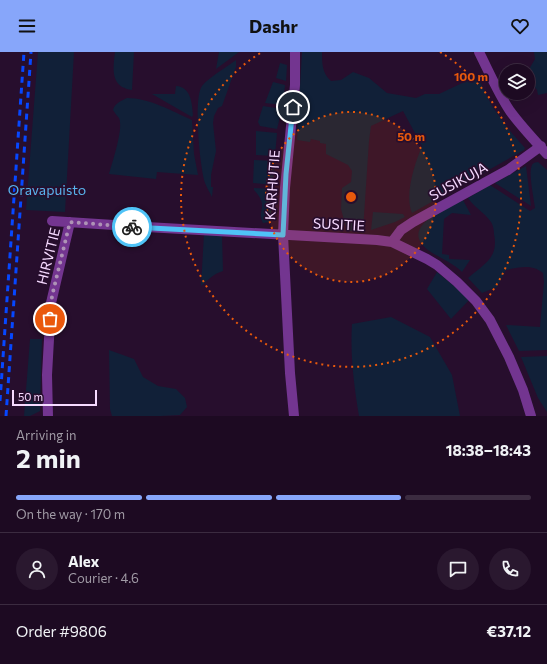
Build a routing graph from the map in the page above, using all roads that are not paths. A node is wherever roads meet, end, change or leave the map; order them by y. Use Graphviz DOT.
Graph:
graph roads {
  1 [pos="294,52"];
  2 [pos="479,52"];
  3 [pos="544,150"];
  4 [pos="52,220"];
  5 [pos="70,222"];
  6 [pos="283,235"];
  7 [pos="392,242"];
  8 [pos="532,415"];
  9 [pos="48,416"];
  10 [pos="294,416"];
  1 -- 6 [label="street, KARHUTIE"];
  2 -- 3 [label="street"];
  3 -- 7 [label="street, SUSIKUJA"];
  4 -- 5 [label="street, SUSITIE"];
  5 -- 6 [label="street, SUSITIE"];
  5 -- 9 [label="street, HIRVITIE"];
  6 -- 7 [label="street, SUSITIE"];
  6 -- 10 [label="street, KARHUTIE"];
  7 -- 8 [label="street, SUSITIE"];
}
